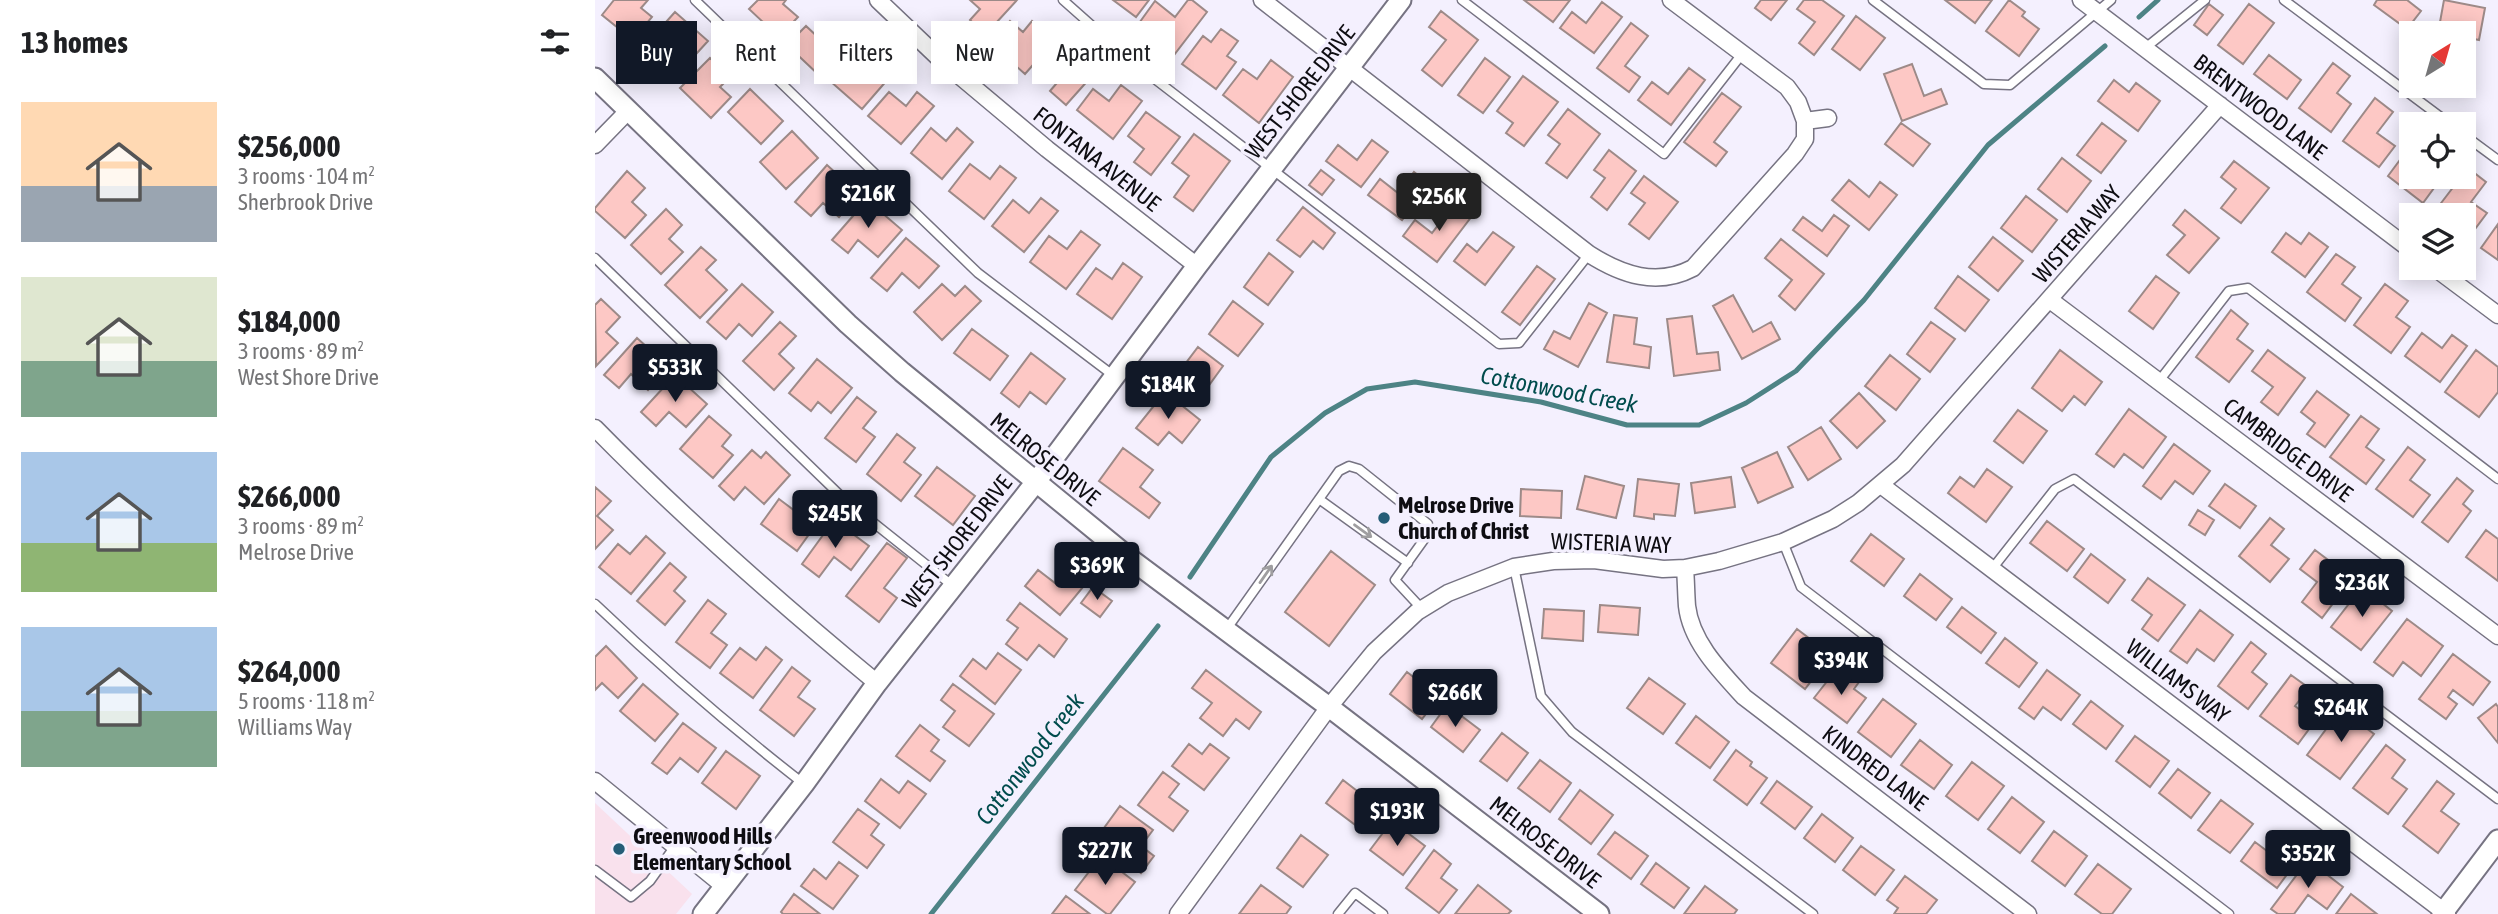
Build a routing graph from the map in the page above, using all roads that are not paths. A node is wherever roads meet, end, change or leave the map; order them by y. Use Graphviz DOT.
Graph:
graph roads {
  1 [pos="695,0"];
  2 [pos="878,0"];
  3 [pos="1063,0"];
  4 [pos="1262,0"];
  5 [pos="1401,0"];
  6 [pos="1462,0"];
  7 [pos="1671,0"];
  8 [pos="1873,0"];
  9 [pos="2081,0"];
  10 [pos="2111,0"];
  11 [pos="2205,0"];
  12 [pos="2284,0"];
  13 [pos="2097,12"];
  14 [pos="2144,48"];
  15 [pos="1742,54"];
  16 [pos="1349,68"];
  17 [pos="595,78"];
  18 [pos="2220,106"];
  19 [pos="629,110"];
  20 [pos="2434,112"];
  21 [pos="1828,118"];
  22 [pos="1805,121"];
  23 [pos="2476,144"];
  24 [pos="595,145"];
  25 [pos="2498,160"];
  26 [pos="1271,169"];
  27 [pos="2399,241"];
  28 [pos="1590,254"];
  29 [pos="595,258"];
  30 [pos="1197,266"];
  31 [pos="2451,280"];
  32 [pos="2050,300"];
  33 [pos="2498,315"];
  34 [pos="1114,376"];
  35 [pos="2159,381"];
  36 [pos="595,428"];
  37 [pos="2498,479"];
  38 [pos="1035,483"];
  39 [pos="1881,485"];
  40 [pos="1319,499"];
  41 [pos="1783,542"];
  42 [pos="1408,563"];
  43 [pos="1514,567"];
  44 [pos="1685,568"];
  45 [pos="1992,569"];
  46 [pos="953,586"];
  47 [pos="595,604"];
  48 [pos="1423,609"];
  49 [pos="1226,630"];
  50 [pos="2498,636"];
  51 [pos="877,683"];
  52 [pos="1329,707"];
  53 [pos="595,781"];
  54 [pos="804,785"];
  55 [pos="2498,799"];
  56 [pos="2498,840"];
  57 [pos="675,846"];
  58 [pos="595,870"];
  59 [pos="724,886"];
  60 [pos="2444,913"];
  61 [pos="703,914"];
  62 [pos="1178,914"];
  63 [pos="1338,914"];
  64 [pos="1383,914"];
  65 [pos="1599,914"];
  66 [pos="1813,914"];
  67 [pos="2028,914"];
  68 [pos="2229,914"];
  1 -- 34 [label="lane"];
  2 -- 30 [label="street, FONTANA AVENUE"];
  3 -- 26 [label="lane"];
  4 -- 16 [label="street"];
  5 -- 16 [label="street, WEST SHORE DRIVE"];
  6 -- 15 [label="lane"];
  7 -- 15 [label="street"];
  8 -- 13 [label="lane"];
  9 -- 13 [label="street, BRENTWOOD LANE"];
  10 -- 13 [label="lane"];
  11 -- 14 [label="lane"];
  12 -- 20 [label="lane"];
  13 -- 14 [label="street, BRENTWOOD LANE"];
  14 -- 18 [label="street, BRENTWOOD LANE"];
  15 -- 22 [label="street"];
  16 -- 26 [label="street, WEST SHORE DRIVE"];
  16 -- 28 [label="street"];
  17 -- 19 [label="street, MELROSE DRIVE"];
  18 -- 27 [label="street, BRENTWOOD LANE"];
  18 -- 32 [label="street, WISTERIA WAY"];
  19 -- 24 [label="street"];
  19 -- 38 [label="street, MELROSE DRIVE"];
  21 -- 22 [label="street"];
  22 -- 28 [label="street"];
  23 -- 25 [label="lane"];
  26 -- 28 [label="lane"];
  26 -- 30 [label="street, WEST SHORE DRIVE"];
  29 -- 46 [label="lane"];
  30 -- 34 [label="street, WEST SHORE DRIVE"];
  31 -- 33 [label="street"];
  32 -- 35 [label="street, CAMBRIDGE DRIVE"];
  32 -- 39 [label="street, WISTERIA WAY"];
  34 -- 38 [label="street, WEST SHORE DRIVE"];
  35 -- 37 [label="lane"];
  35 -- 50 [label="street, CAMBRIDGE DRIVE"];
  36 -- 51 [label="street"];
  38 -- 46 [label="street, WEST SHORE DRIVE"];
  38 -- 49 [label="street, MELROSE DRIVE"];
  39 -- 41 [label="street, WISTERIA WAY"];
  39 -- 45 [label="street, WILLIAMS WAY"];
  40 -- 42 [label="lane, one-way"];
  40 -- 42 [label="lane"];
  49 -- 40 [label="lane, one-way"];
  41 -- 44 [label="street, WISTERIA WAY"];
  41 -- 68 [label="lane"];
  42 -- 48 [label="lane"];
  43 -- 44 [label="street, WISTERIA WAY"];
  43 -- 48 [label="street, WISTERIA WAY"];
  43 -- 66 [label="lane"];
  44 -- 67 [label="street, KINDRED LANE"];
  45 -- 55 [label="lane"];
  45 -- 60 [label="street, WILLIAMS WAY"];
  46 -- 51 [label="street, WEST SHORE DRIVE"];
  47 -- 54 [label="lane"];
  48 -- 52 [label="street, WISTERIA WAY"];
  49 -- 52 [label="street, MELROSE DRIVE"];
  51 -- 54 [label="street, WEST SHORE DRIVE"];
  52 -- 62 [label="street, WISTERIA WAY"];
  52 -- 65 [label="street, MELROSE DRIVE"];
  53 -- 57 [label="street"];
  54 -- 59 [label="street, WEST SHORE DRIVE"];
  56 -- 60 [label="street"];
  57 -- 58 [label="lane"];
  57 -- 59 [label="street"];
  59 -- 61 [label="street, WEST SHORE DRIVE"];
  63 -- 64 [label="lane"];
}
